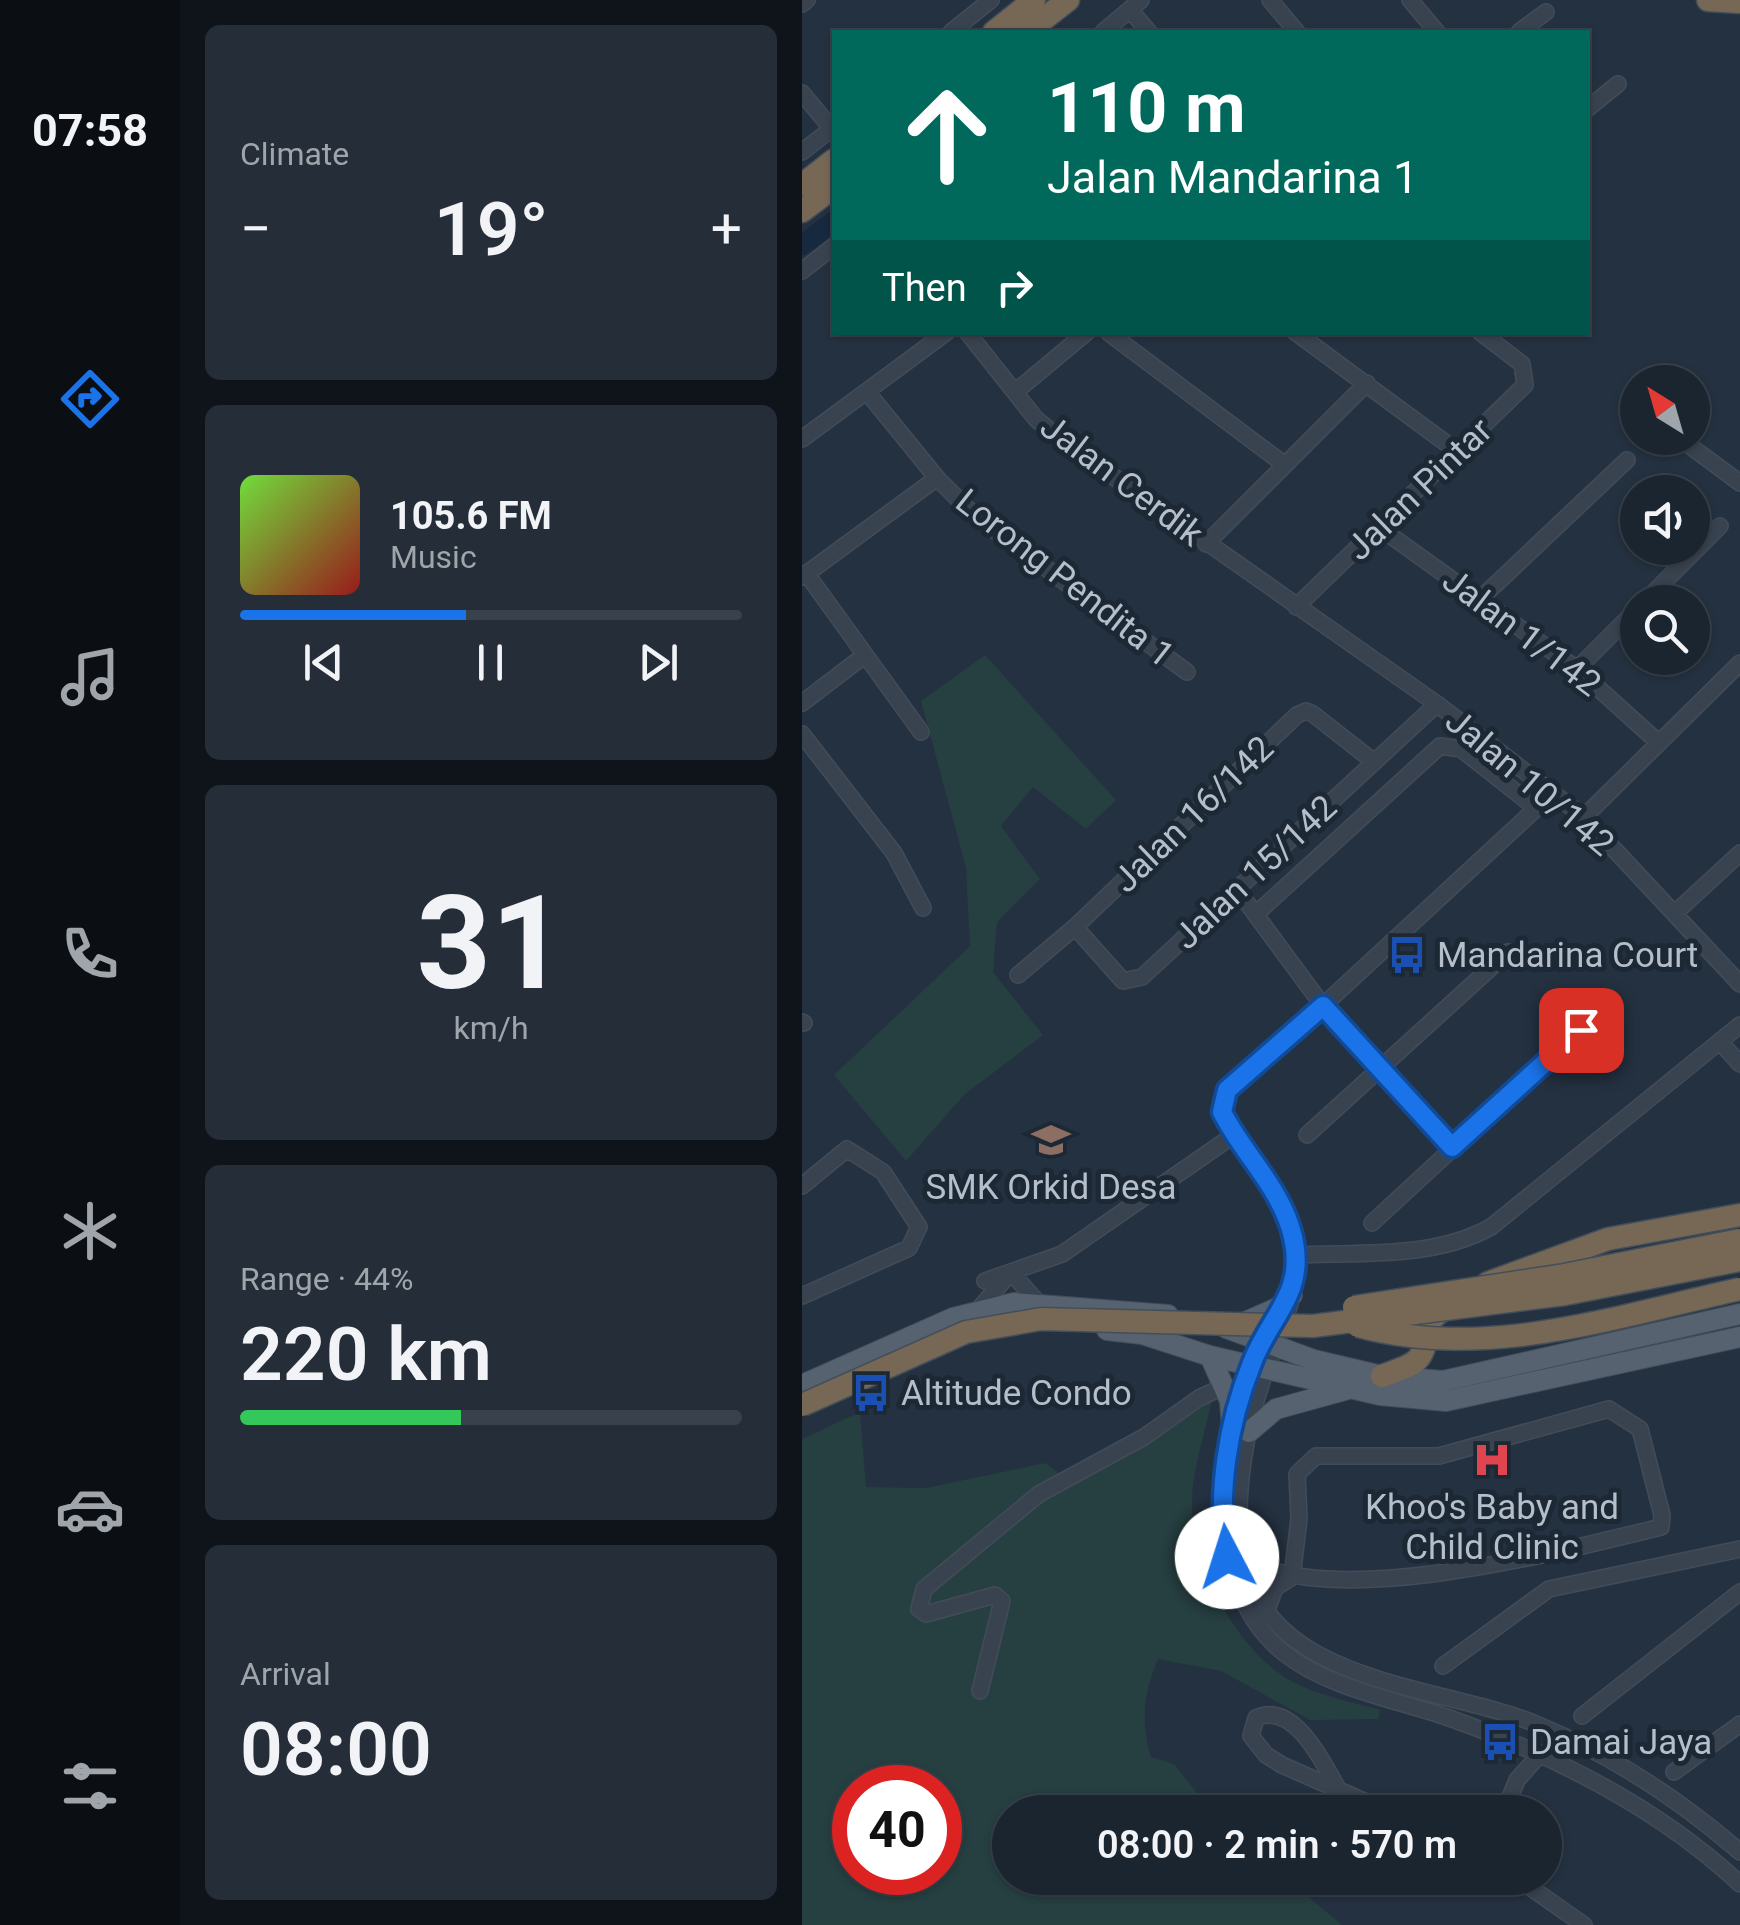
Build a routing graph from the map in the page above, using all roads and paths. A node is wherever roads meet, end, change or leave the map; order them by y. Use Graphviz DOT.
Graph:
graph roads {
  1 [pos="991,0"];
  2 [pos="1034,0"];
  3 [pos="1068,0"];
  4 [pos="1270,0"];
  5 [pos="1410,0"];
  6 [pos="1135,5"];
  7 [pos="1546,12"];
  8 [pos="953,30"];
  9 [pos="996,30"];
  10 [pos="1030,30"];
  11 [pos="1105,30"];
  12 [pos="1147,30"];
  13 [pos="1295,30"];
  14 [pos="1435,30"];
  15 [pos="1522,30"];
  16 [pos="1618,84"];
  17 [pos="802,92"];
  18 [pos="1590,107"];
  19 [pos="832,127"];
  20 [pos="832,129"];
  21 [pos="802,152"];
  22 [pos="832,162"];
  23 [pos="802,185"];
  24 [pos="832,188"];
  25 [pos="802,211"];
  26 [pos="832,248"];
  27 [pos="802,271"];
  28 [pos="943,335"];
  29 [pos="969,335"];
  30 [pos="1082,335"];
  31 [pos="1112,335"];
  32 [pos="1299,335"];
  33 [pos="1484,335"];
  34 [pos="1366,384"];
  35 [pos="867,392"];
  36 [pos="1014,392"];
  37 [pos="802,440"];
  38 [pos="1458,452"];
  39 [pos="1703,455"];
  40 [pos="1627,460"];
  41 [pos="1285,465"];
  42 [pos="937,478"];
  43 [pos="1740,482"];
  44 [pos="1720,526"];
  45 [pos="1380,528"];
  46 [pos="1206,544"];
  47 [pos="804,575"];
  48 [pos="1661,585"];
  49 [pos="1480,600"];
  50 [pos="1296,606"];
  51 [pos="1620,626"];
  52 [pos="865,655"];
  53 [pos="1740,663"];
  54 [pos="1577,669"];
  55 [pos="1187,672"];
  56 [pos="802,702"];
  57 [pos="1437,704"];
  58 [pos="921,732"];
  59 [pos="802,734"];
  60 [pos="1659,742"];
  61 [pos="1373,760"];
  62 [pos="1554,792"];
  63 [pos="1536,808"];
  64 [pos="1584,816"];
  65 [pos="1740,853"];
  66 [pos="1239,892"];
  67 [pos="923,908"];
  68 [pos="1257,913"];
  69 [pos="1674,913"];
  70 [pos="1076,927"];
  71 [pos="1508,952"];
  72 [pos="1018,975"];
  73 [pos="1740,984"];
  74 [pos="1323,1006"];
  75 [pos="1740,1026"];
  76 [pos="1581,1030"];
  77 [pos="1720,1042"];
  78 [pos="1740,1064"];
  79 [pos="1380,1069"];
  80 [pos="1234,1135"];
  81 [pos="1307,1135"];
  82 [pos="1452,1147"];
  83 [pos="802,1186"];
  84 [pos="1740,1215"];
  85 [pos="1372,1223"];
  86 [pos="1740,1240"];
  87 [pos="1296,1255"];
  88 [pos="1740,1260"];
  89 [pos="1011,1272"];
  90 [pos="985,1281"];
  91 [pos="1740,1289"];
  92 [pos="1292,1295"];
  93 [pos="802,1296"];
  94 [pos="1038,1302"];
  95 [pos="976,1312"];
  96 [pos="1311,1314"];
  97 [pos="1740,1314"];
  98 [pos="1287,1317"];
  99 [pos="1227,1328"];
  100 [pos="1740,1336"];
  101 [pos="1269,1342"];
  102 [pos="1210,1356"];
  103 [pos="1314,1360"];
  104 [pos="1258,1368"];
  105 [pos="1382,1376"];
  106 [pos="1225,1386"];
  107 [pos="1352,1389"];
  108 [pos="803,1394"];
  109 [pos="1240,1430"];
  110 [pos="1740,1549"];
  111 [pos="1243,1558"];
  112 [pos="1292,1577"];
  113 [pos="1740,1592"];
  114 [pos="1266,1612"];
  115 [pos="1443,1666"];
  116 [pos="980,1691"];
  117 [pos="1582,1716"];
  118 [pos="1740,1724"];
  119 [pos="1533,1750"];
  120 [pos="1674,1772"];
  121 [pos="1338,1788"];
  122 [pos="1353,1795"];
  123 [pos="1511,1795"];
  124 [pos="1740,1852"];
  125 [pos="1740,1884"];
  126 [pos="1541,1895"];
  127 [pos="1584,1925"];
  1 -- 8 [label="street"];
  2 -- 9 [label="highway"];
  3 -- 10 [label="highway"];
  4 -- 13 [label="street"];
  5 -- 14 [label="street"];
  6 -- 11 [label="street"];
  6 -- 12 [label="street"];
  7 -- 15 [label="street"];
  16 -- 18 [label="street"];
  17 -- 19 [label="street"];
  20 -- 21 [label="street"];
  22 -- 23 [label="highway"];
  24 -- 25 [label="highway"];
  26 -- 27 [label="street"];
  28 -- 35 [label="street"];
  29 -- 36 [label="street, Jalan Cerdik"];
  30 -- 36 [label="street"];
  31 -- 41 [label="street"];
  32 -- 34 [label="street"];
  33 -- 38 [label="street, Jalan Pintar"];
  34 -- 38 [label="street"];
  34 -- 41 [label="street"];
  35 -- 37 [label="street"];
  35 -- 42 [label="street, Lorong Pendita 1"];
  36 -- 46 [label="street, Jalan Cerdik"];
  38 -- 45 [label="street, Jalan Pintar"];
  39 -- 43 [label="street"];
  40 -- 49 [label="street"];
  41 -- 46 [label="street"];
  42 -- 47 [label="street"];
  42 -- 55 [label="street, Lorong Pendita 1"];
  44 -- 48 [label="street"];
  45 -- 49 [label="street, Jalan 1/142"];
  45 -- 50 [label="street, Jalan Pintar"];
  46 -- 50 [label="street, Jalan Cerdik"];
  47 -- 52 [label="street"];
  49 -- 54 [label="street, Jalan 1/142"];
  50 -- 57 [label="street, Jalan 10/142"];
  51 -- 54 [label="street"];
  52 -- 56 [label="street"];
  52 -- 58 [label="street"];
  53 -- 60 [label="street"];
  54 -- 60 [label="street, Jalan 1/142"];
  57 -- 61 [label="street, Jalan 15/142"];
  57 -- 62 [label="street, Jalan 10/142"];
  59 -- 67 [label="street"];
  60 -- 64 [label="street"];
  61 -- 66 [label="street, Jalan 15/142"];
  61 -- 70 [label="street, Jalan 16/142"];
  62 -- 63 [label="street"];
  62 -- 64 [label="street, Jalan 10/142"];
  63 -- 68 [label="street"];
  63 -- 74 [label="street"];
  64 -- 69 [label="street, Jalan 10/142"];
  65 -- 69 [label="street"];
  66 -- 68 [label="street"];
  66 -- 70 [label="street, Jalan 15/142"];
  68 -- 74 [label="street"];
  69 -- 73 [label="street, Jalan 10/142"];
  70 -- 72 [label="street, Jalan 16/142"];
  71 -- 79 [label="street"];
  74 -- 79 [label="street"];
  74 -- 80 [label="street"];
  75 -- 77 [label="street"];
  76 -- 82 [label="street"];
  77 -- 78 [label="street"];
  77 -- 87 [label="street"];
  79 -- 81 [label="street"];
  79 -- 82 [label="street"];
  80 -- 87 [label="street"];
  80 -- 89 [label="street"];
  82 -- 85 [label="street"];
  83 -- 93 [label="street"];
  84 -- 105 [label="highway"];
  86 -- 96 [label="highway, bridge"];
  87 -- 92 [label="street"];
  88 -- 108 [label="highway, bridge"];
  89 -- 90 [label="street"];
  89 -- 94 [label="street"];
  89 -- 95 [label="street"];
  91 -- 96 [label="highway, bridge"];
  92 -- 98 [label="street"];
  92 -- 99 [label="main road"];
  92 -- 101 [label="street"];
  94 -- 95 [label="main road"];
  94 -- 99 [label="main road"];
  95 -- 108 [label="main road"];
  96 -- 108 [label="highway, bridge"];
  97 -- 105 [label="main road"];
  98 -- 101 [label="street"];
  98 -- 103 [label="main road"];
  99 -- 101 [label="main road"];
  100 -- 107 [label="main road"];
  101 -- 103 [label="main road"];
  101 -- 104 [label="street"];
  102 -- 104 [label="main road"];
  102 -- 106 [label="main road"];
  102 -- 108 [label="main road"];
  103 -- 105 [label="main road"];
  104 -- 107 [label="main road"];
  104 -- 109 [label="street"];
  106 -- 109 [label="main road"];
  106 -- 116 [label="street"];
  107 -- 109 [label="main road"];
  109 -- 111 [label="street"];
  109 -- 119 [label="street"];
  110 -- 115 [label="street"];
  111 -- 112 [label="street"];
  111 -- 114 [label="street"];
  112 -- 112 [label="street"];
  112 -- 114 [label="street"];
  113 -- 117 [label="street"];
  114 -- 124 [label="street"];
  118 -- 120 [label="street"];
  119 -- 123 [label="street"];
  119 -- 125 [label="street"];
  121 -- 121 [label="street"];
  121 -- 122 [label="street"];
  126 -- 127 [label="street"];
}
